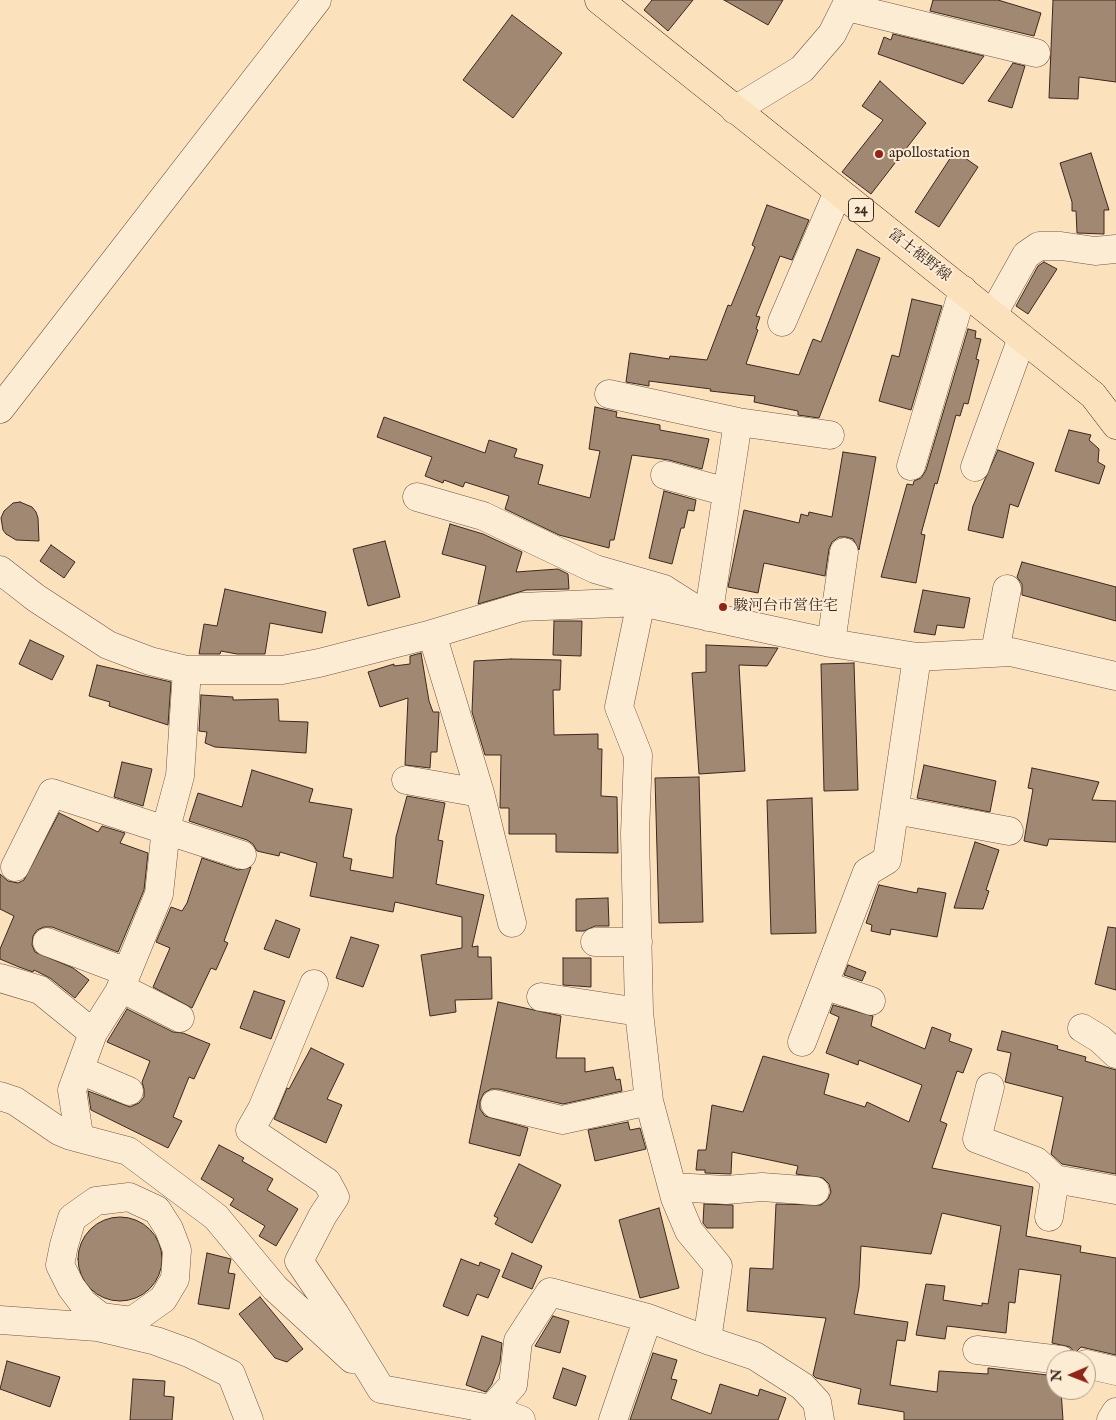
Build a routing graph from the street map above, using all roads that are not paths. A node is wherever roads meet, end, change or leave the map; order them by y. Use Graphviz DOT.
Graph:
graph roads {
  1 [pos="317,0"];
  2 [pos="598,0"];
  3 [pos="848,3"];
  4 [pos="1036,53"];
  5 [pos="735,110"];
  6 [pos="838,192"];
  7 [pos="1116,249"];
  8 [pos="962,290"];
  9 [pos="993,314"];
  10 [pos="782,322"];
  11 [pos="1022,338"];
  12 [pos="609,394"];
  13 [pos="0,409"];
  14 [pos="738,422"];
  15 [pos="1116,425"];
  16 [pos="830,435"];
  17 [pos="911,466"];
  18 [pos="975,467"];
  19 [pos="665,475"];
  20 [pos="727,492"];
  21 [pos="417,497"];
  22 [pos="844,552"];
  23 [pos="0,570"];
  24 [pos="1007,589"];
  25 [pos="641,602"];
  26 [pos="708,617"];
  27 [pos="432,634"];
  28 [pos="831,643"];
  29 [pos="995,652"];
  30 [pos="918,657"];
  31 [pos="187,670"];
  32 [pos="1116,676"];
  33 [pos="406,780"];
  34 [pos="480,793"];
  35 [pos="895,810"];
  36 [pos="166,828"];
  37 [pos="1009,831"];
  38 [pos="242,855"];
  39 [pos="15,867"];
  40 [pos="512,923"];
  41 [pos="48,942"];
  42 [pos="595,942"];
  43 [pos="638,942"];
  44 [pos="0,978"];
  45 [pos="124,980"];
  46 [pos="314,984"];
  47 [pos="824,985"];
  48 [pos="541,997"];
  49 [pos="871,1001"];
  50 [pos="639,1012"];
  51 [pos="180,1018"];
  52 [pos="1082,1028"];
  53 [pos="93,1033"];
  54 [pos="802,1042"];
  55 [pos="1116,1054"];
  56 [pos="80,1070"];
  57 [pos="990,1087"];
  58 [pos="129,1091"];
  59 [pos="0,1096"];
  60 [pos="649,1102"];
  61 [pos="495,1104"];
  62 [pos="71,1136"];
  63 [pos="1055,1179"];
  64 [pos="673,1187"];
  65 [pos="1116,1190"];
  66 [pos="815,1191"];
  67 [pos="1049,1217"];
  68 [pos="648,1318"];
  69 [pos="0,1320"];
  70 [pos="99,1322"];
  71 [pos="707,1340"];
  72 [pos="977,1350"];
  73 [pos="1046,1358"];
  74 [pos="1096,1366"];
  75 [pos="1116,1371"];
  76 [pos="377,1382"];
  77 [pos="1116,1412"];
  78 [pos="488,1414"];
  79 [pos="249,1420"];
  80 [pos="521,1420"];
  81 [pos="613,1420"];
  82 [pos="820,1420"];
  83 [pos="1111,1420"];
  1 -- 13 [label="street"];
  2 -- 5 [label="main road, 富士裾野線 / 24"];
  3 -- 4 [label="street"];
  3 -- 5 [label="street"];
  5 -- 6 [label="main road, 富士裾野線 / 24"];
  6 -- 8 [label="main road, 富士裾野線 / 24"];
  6 -- 10 [label="street"];
  7 -- 9 [label="street"];
  8 -- 9 [label="main road, 富士裾野線 / 24"];
  8 -- 17 [label="street"];
  9 -- 11 [label="main road, 富士裾野線 / 24"];
  11 -- 15 [label="main road, 富士裾野線 / 24"];
  11 -- 18 [label="street"];
  12 -- 14 [label="street"];
  14 -- 16 [label="street"];
  14 -- 20 [label="street"];
  19 -- 20 [label="street"];
  20 -- 26 [label="street"];
  21 -- 26 [label="street"];
  22 -- 28 [label="street"];
  23 -- 31 [label="street"];
  24 -- 29 [label="street"];
  25 -- 26 [label="street"];
  25 -- 27 [label="street"];
  25 -- 43 [label="street"];
  26 -- 28 [label="street"];
  27 -- 31 [label="street"];
  27 -- 34 [label="street"];
  28 -- 30 [label="street"];
  29 -- 30 [label="street"];
  29 -- 32 [label="street"];
  30 -- 35 [label="street"];
  31 -- 36 [label="street"];
  33 -- 34 [label="street"];
  34 -- 40 [label="street"];
  35 -- 37 [label="street"];
  35 -- 47 [label="street"];
  36 -- 38 [label="street"];
  36 -- 39 [label="street"];
  36 -- 45 [label="street"];
  41 -- 45 [label="street"];
  42 -- 43 [label="street"];
  43 -- 50 [label="street"];
  44 -- 53 [label="street"];
  45 -- 51 [label="street"];
  45 -- 53 [label="street"];
  46 -- 76 [label="street"];
  47 -- 49 [label="street"];
  47 -- 54 [label="street"];
  48 -- 50 [label="street"];
  50 -- 60 [label="street"];
  52 -- 55 [label="street"];
  53 -- 56 [label="street"];
  56 -- 58 [label="street"];
  56 -- 62 [label="street"];
  57 -- 63 [label="street"];
  59 -- 62 [label="street"];
  60 -- 61 [label="street"];
  60 -- 64 [label="street"];
  62 -- 76 [label="street"];
  63 -- 65 [label="street"];
  63 -- 67 [label="street"];
  64 -- 66 [label="street"];
  64 -- 71 [label="street"];
  68 -- 71 [label="street"];
  68 -- 78 [label="street"];
  68 -- 81 [label="street"];
  69 -- 70 [label="street"];
  70 -- 70 [label="street"];
  70 -- 79 [label="street"];
  71 -- 82 [label="street"];
  72 -- 73 [label="street"];
  74 -- 75 [label="street"];
  76 -- 78 [label="street"];
  77 -- 83 [label="street"];
  78 -- 80 [label="street"];
}
